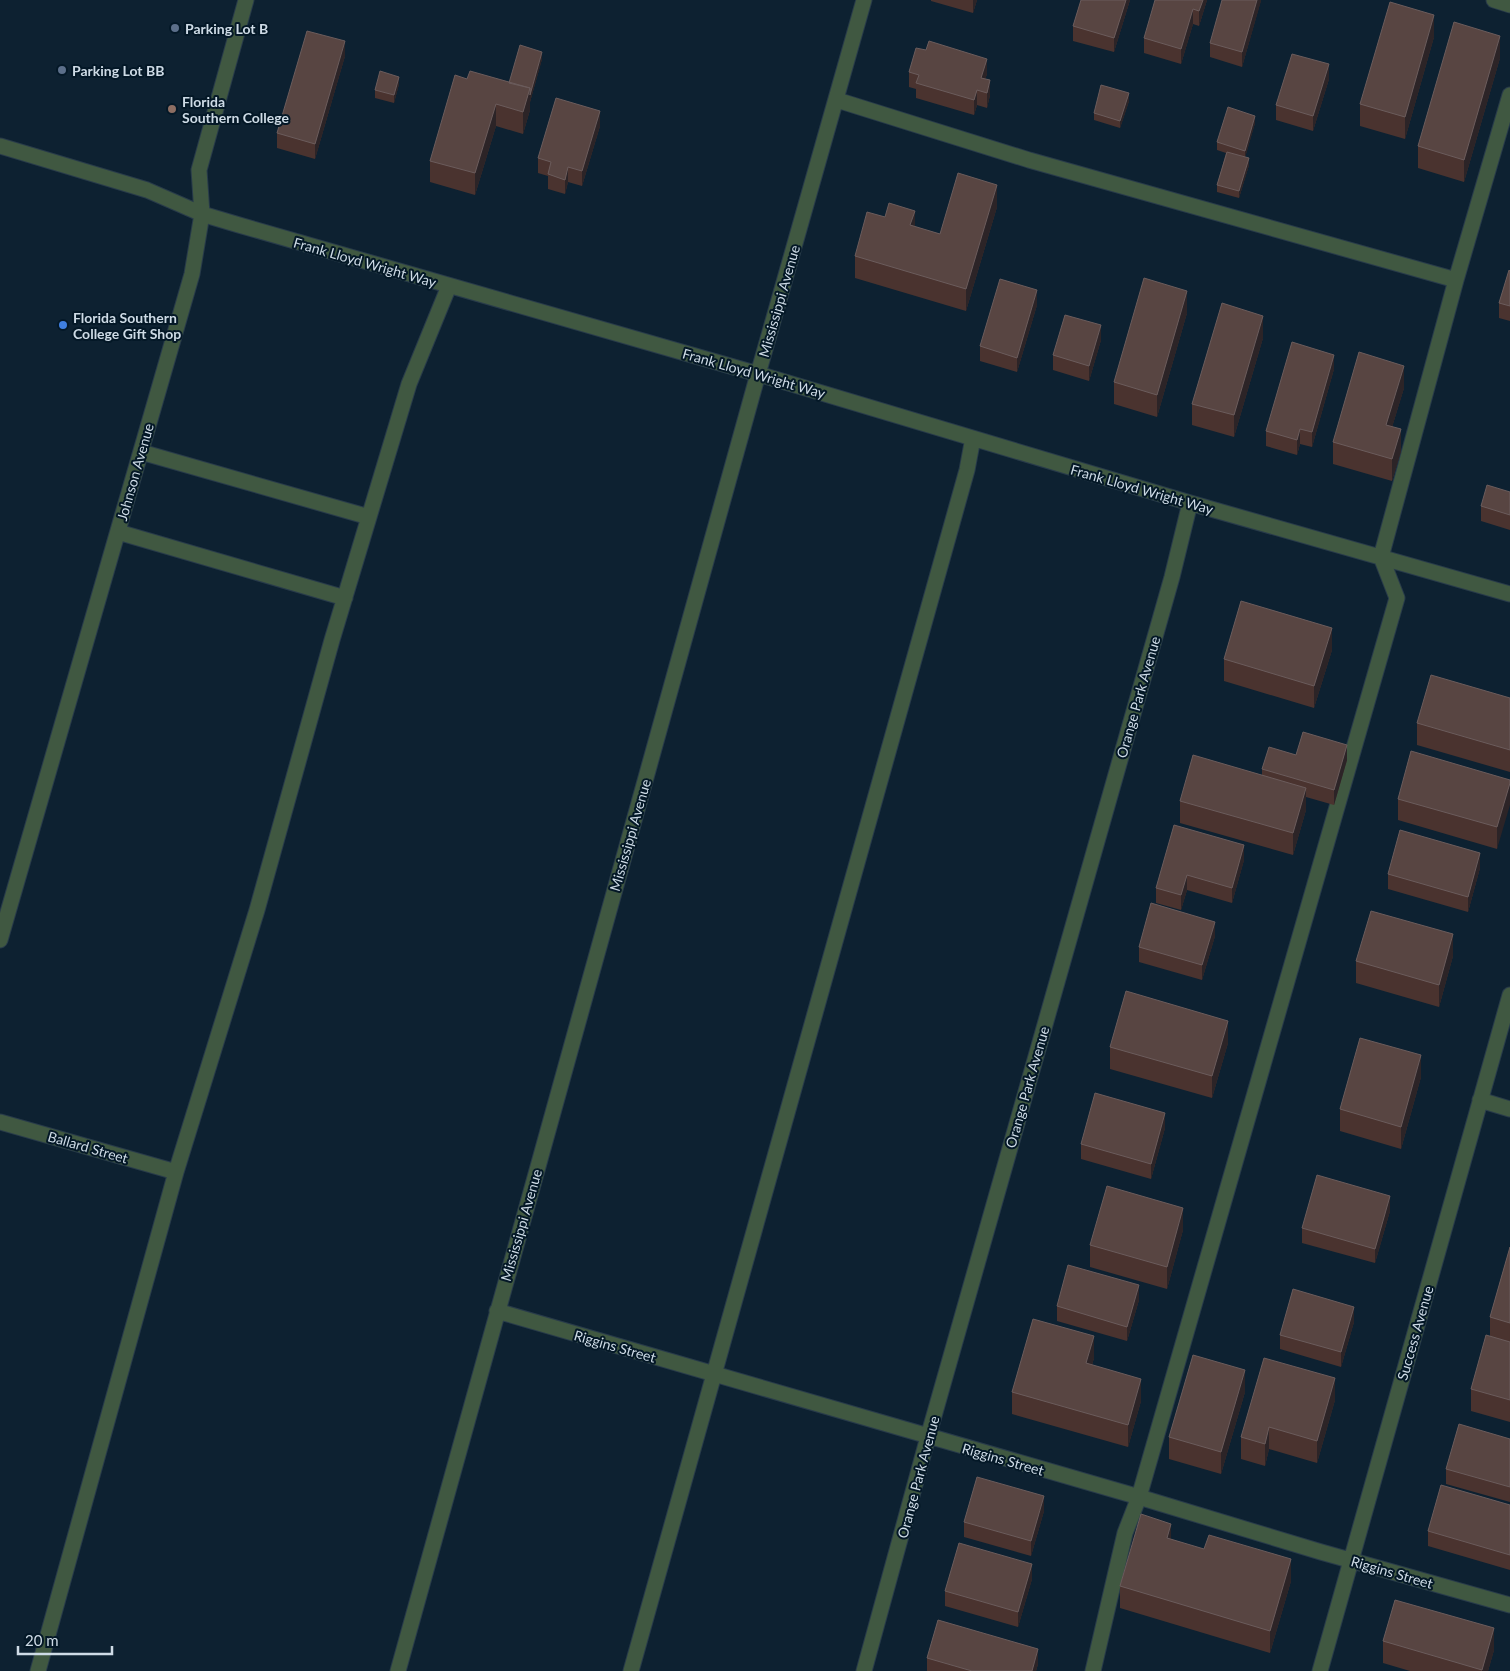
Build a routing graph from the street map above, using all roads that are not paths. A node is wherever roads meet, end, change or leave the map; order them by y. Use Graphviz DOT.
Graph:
graph roads {
  1 [pos="246,0"];
  2 [pos="864,0"];
  3 [pos="1494,0"];
  4 [pos="1510,5"];
  5 [pos="1510,96"];
  6 [pos="837,100"];
  7 [pos="0,146"];
  8 [pos="202,214"];
  9 [pos="1456,280"];
  10 [pos="449,286"];
  11 [pos="758,374"];
  12 [pos="973,438"];
  13 [pos="141,452"];
  14 [pos="1190,503"];
  15 [pos="369,517"];
  16 [pos="118,532"];
  17 [pos="1381,557"];
  18 [pos="1510,594"];
  19 [pos="345,598"];
  20 [pos="0,940"];
  21 [pos="1510,995"];
  22 [pos="1480,1100"];
  23 [pos="1510,1109"];
  24 [pos="0,1122"];
  25 [pos="176,1172"];
  26 [pos="497,1312"];
  27 [pos="713,1374"];
  28 [pos="928,1437"];
  29 [pos="1139,1497"];
  30 [pos="1351,1560"];
  31 [pos="1510,1605"];
  32 [pos="38,1671"];
  33 [pos="398,1671"];
  34 [pos="631,1671"];
  35 [pos="864,1671"];
  36 [pos="1093,1671"];
  37 [pos="1320,1671"];
  1 -- 8 [label="street, Johnson Avenue"];
  2 -- 6 [label="street, Mississippi Avenue"];
  3 -- 4 [label="street"];
  5 -- 9 [label="street"];
  6 -- 9 [label="street"];
  6 -- 11 [label="street, Mississippi Avenue"];
  7 -- 8 [label="street, Frank Lloyd Wright Way"];
  8 -- 10 [label="street, Frank Lloyd Wright Way"];
  8 -- 13 [label="street, Johnson Avenue"];
  9 -- 17 [label="street"];
  10 -- 11 [label="street, Frank Lloyd Wright Way"];
  10 -- 15 [label="street"];
  11 -- 12 [label="street, Frank Lloyd Wright Way"];
  11 -- 26 [label="street, Mississippi Avenue"];
  12 -- 14 [label="street, Frank Lloyd Wright Way"];
  12 -- 27 [label="street"];
  13 -- 15 [label="street"];
  13 -- 16 [label="street, Johnson Avenue"];
  14 -- 17 [label="street, Frank Lloyd Wright Way"];
  14 -- 28 [label="street, Orange Park Avenue"];
  15 -- 19 [label="street"];
  16 -- 19 [label="street"];
  16 -- 20 [label="street, Johnson Avenue"];
  17 -- 18 [label="street, Frank Lloyd Wright Way"];
  17 -- 29 [label="street"];
  19 -- 25 [label="street"];
  21 -- 22 [label="street, Success Avenue"];
  22 -- 23 [label="street"];
  22 -- 30 [label="street, Success Avenue"];
  24 -- 25 [label="street, Ballard Street"];
  25 -- 32 [label="street"];
  26 -- 27 [label="street, Riggins Street"];
  26 -- 33 [label="street, Mississippi Avenue"];
  27 -- 28 [label="street, Riggins Street"];
  27 -- 34 [label="street"];
  28 -- 29 [label="street, Riggins Street"];
  28 -- 35 [label="street, Orange Park Avenue"];
  29 -- 30 [label="street, Riggins Street"];
  29 -- 36 [label="street"];
  30 -- 31 [label="street, Riggins Street"];
  30 -- 37 [label="street, Success Avenue"];
}
